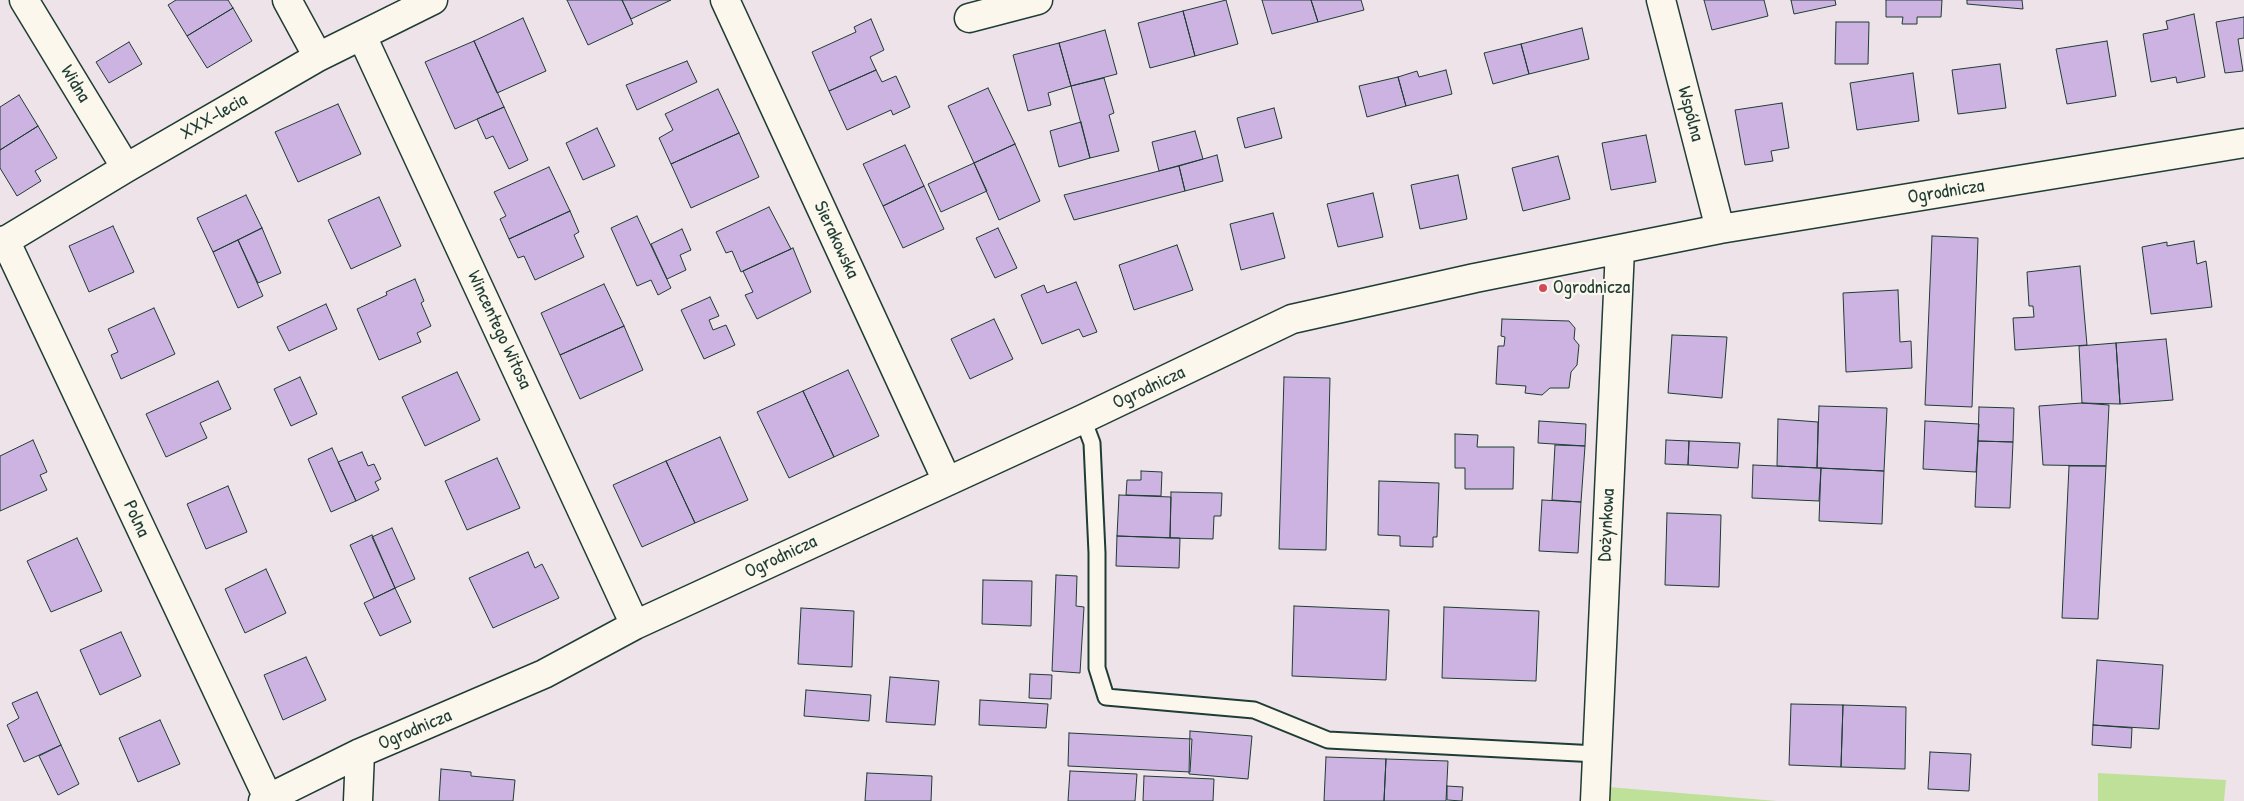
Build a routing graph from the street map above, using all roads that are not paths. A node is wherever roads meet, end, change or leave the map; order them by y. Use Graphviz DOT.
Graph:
graph roads {
  1 [pos="24,0"];
  2 [pos="287,0"];
  3 [pos="433,0"];
  4 [pos="725,0"];
  5 [pos="1038,0"];
  6 [pos="1661,0"];
  7 [pos="969,18"];
  8 [pos="362,36"];
  9 [pos="318,57"];
  10 [pos="2244,143"];
  11 [pos="126,168"];
  12 [pos="1720,229"];
  13 [pos="2,242"];
  14 [pos="1620,249"];
  15 [pos="1082,419"];
  16 [pos="947,481"];
  17 [pos="635,625"];
  18 [pos="360,753"];
  19 [pos="1597,754"];
  20 [pos="266,800"];
  21 [pos="358,801"];
  22 [pos="1595,801"];
  1 -- 11 [label="street, Widna"];
  2 -- 9 [label="street"];
  3 -- 8 [label="street, XXX-lecia"];
  4 -- 16 [label="street, Sierakowska"];
  5 -- 7 [label="street"];
  6 -- 12 [label="street, Wspólna"];
  8 -- 9 [label="street, XXX-lecia"];
  8 -- 17 [label="street, Wincentego Witosa"];
  9 -- 11 [label="street, XXX-lecia"];
  10 -- 12 [label="street, Ogrodnicza"];
  11 -- 13 [label="street, XXX-lecia"];
  12 -- 14 [label="street, Ogrodnicza"];
  13 -- 20 [label="street, Polna"];
  14 -- 15 [label="street, Ogrodnicza"];
  14 -- 19 [label="street, Dożynkowa"];
  15 -- 16 [label="street, Ogrodnicza"];
  15 -- 19 [label="lane"];
  16 -- 17 [label="street, Ogrodnicza"];
  17 -- 18 [label="street, Ogrodnicza"];
  18 -- 20 [label="street, Ogrodnicza"];
  18 -- 21 [label="street"];
  19 -- 22 [label="street, Dożynkowa"];
}
